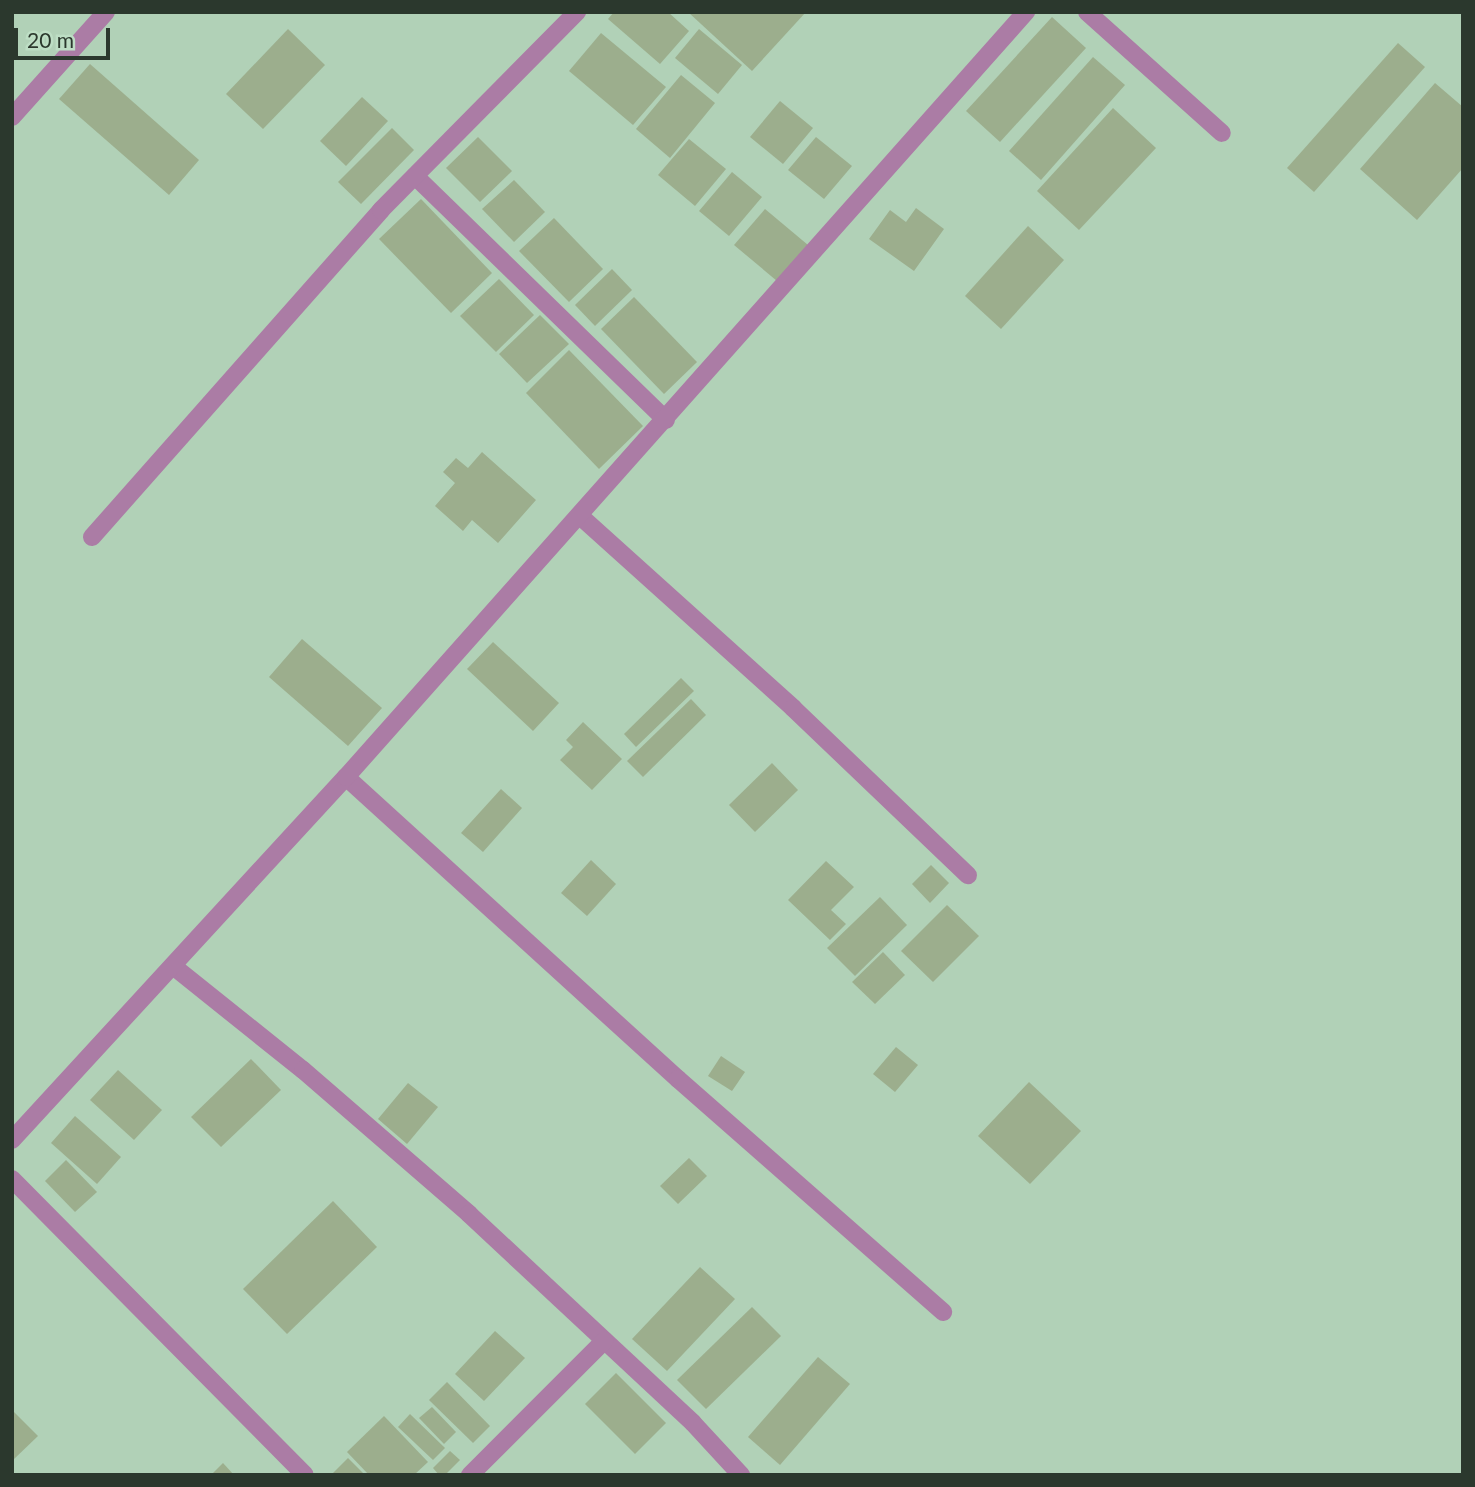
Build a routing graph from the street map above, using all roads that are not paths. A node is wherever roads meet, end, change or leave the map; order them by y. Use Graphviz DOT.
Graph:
graph roads {
  1 [pos="106,12"];
  2 [pos="577,12"];
  3 [pos="1026,12"];
  4 [pos="1087,12"];
  5 [pos="12,117"];
  6 [pos="1222,133"];
  7 [pos="415,176"];
  8 [pos="666,420"];
  9 [pos="580,516"];
  10 [pos="92,537"];
  11 [pos="346,777"];
  12 [pos="968,876"];
  13 [pos="173,966"];
  14 [pos="12,1140"];
  15 [pos="12,1179"];
  16 [pos="943,1312"];
  17 [pos="604,1341"];
  18 [pos="305,1475"];
  19 [pos="470,1475"];
  20 [pos="741,1475"];
  1 -- 5 [label="street"];
  2 -- 7 [label="street"];
  3 -- 8 [label="street"];
  4 -- 6 [label="street"];
  7 -- 8 [label="street"];
  7 -- 10 [label="street"];
  8 -- 9 [label="street"];
  9 -- 11 [label="street"];
  9 -- 12 [label="street"];
  11 -- 13 [label="street"];
  11 -- 16 [label="street"];
  13 -- 14 [label="street"];
  13 -- 17 [label="street"];
  15 -- 18 [label="street"];
  17 -- 19 [label="street"];
  17 -- 20 [label="street"];
}
